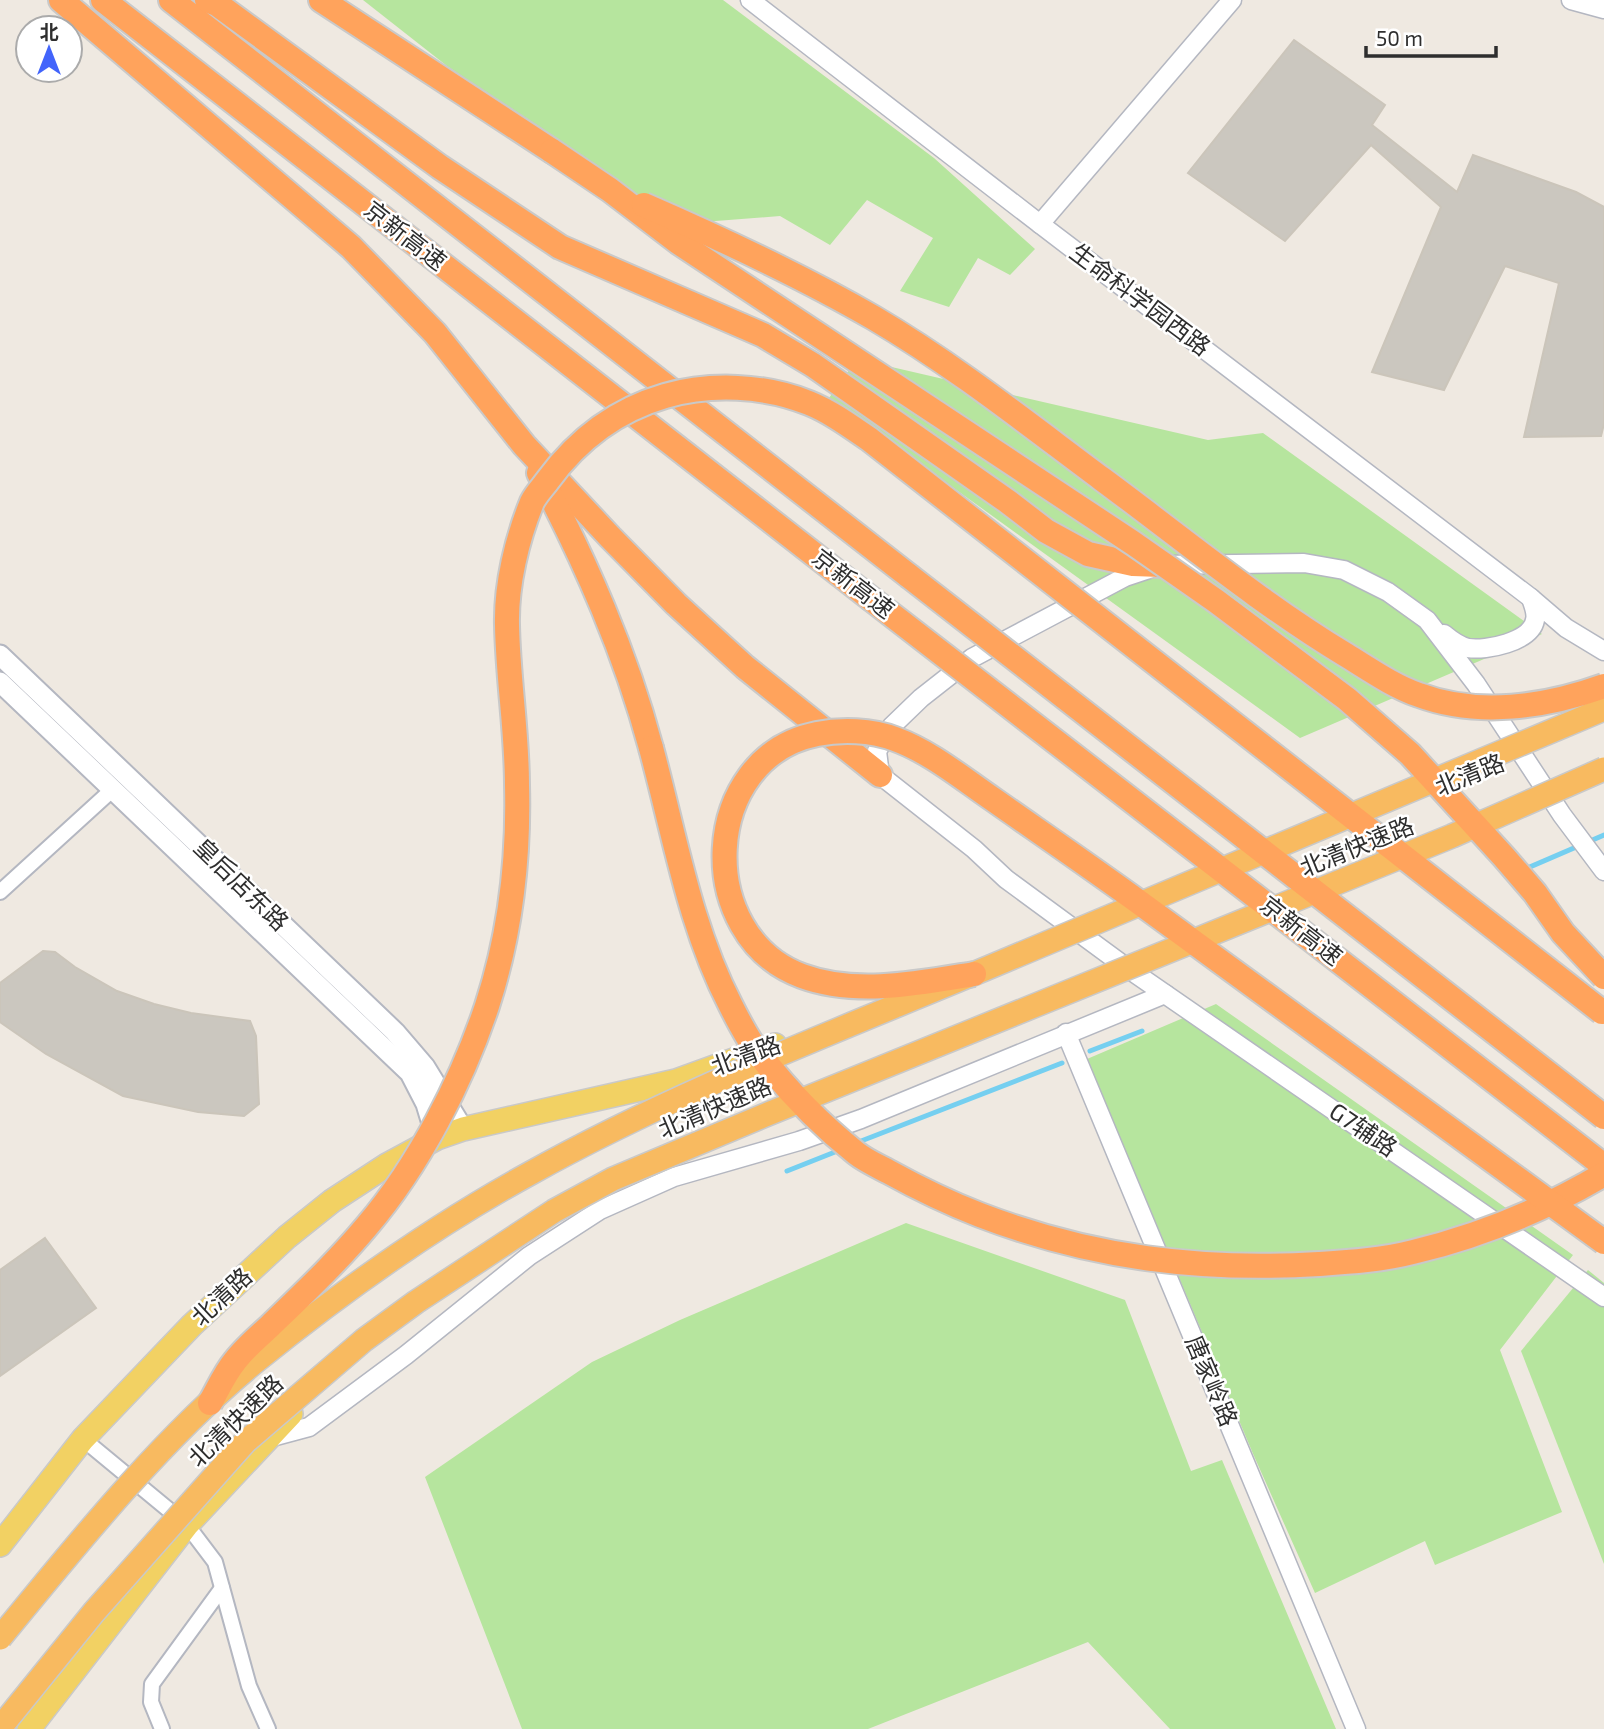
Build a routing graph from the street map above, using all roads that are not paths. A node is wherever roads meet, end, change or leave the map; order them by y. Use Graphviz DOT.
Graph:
graph roads {
  1 [pos="61,0"];
  2 [pos="103,0"];
  3 [pos="171,0"];
  4 [pos="207,0"];
  5 [pos="321,0"];
  6 [pos="750,0"];
  7 [pos="1232,0"];
  8 [pos="1571,0"];
  9 [pos="1604,9"];
  10 [pos="610,190"];
  11 [pos="1040,224"];
  12 [pos="524,445"];
  13 [pos="1161,565"];
  14 [pos="1531,598"];
  15 [pos="1427,620"];
  16 [pos="1604,651"];
  17 [pos="0,655"];
  18 [pos="0,682"];
  19 [pos="1604,685"];
  20 [pos="1604,709"];
  21 [pos="1604,720"];
  22 [pos="1522,754"];
  23 [pos="1604,768"];
  24 [pos="880,775"];
  25 [pos="1604,775"];
  26 [pos="1573,782"];
  27 [pos="112,790"];
  28 [pos="1545,791"];
  29 [pos="1604,871"];
  30 [pos="0,892"];
  31 [pos="1079,933"];
  32 [pos="1122,965"];
  33 [pos="974,974"];
  34 [pos="1604,977"];
  35 [pos="1165,994"];
  36 [pos="1603,1013"];
  37 [pos="1066,1033"];
  38 [pos="1604,1117"];
  39 [pos="463,1129"];
  40 [pos="437,1138"];
  41 [pos="1604,1166"];
  42 [pos="1604,1174"];
  43 [pos="1604,1242"];
  44 [pos="1604,1297"];
  45 [pos="210,1403"];
  46 [pos="268,1438"];
  47 [pos="83,1439"];
  48 [pos="187,1525"];
  49 [pos="0,1545"];
  50 [pos="222,1588"];
  51 [pos="0,1638"];
  52 [pos="0,1728"];
  53 [pos="29,1729"];
  54 [pos="162,1729"];
  55 [pos="268,1729"];
  56 [pos="1356,1729"];
  1 -- 12 [label="highway"];
  2 -- 41 [label="highway, 京新高速, bridge"];
  3 -- 38 [label="highway, 京新高速, bridge"];
  4 -- 13 [label="highway"];
  5 -- 10 [label="highway, bridge"];
  6 -- 11 [label="street, 生命科学园西路"];
  7 -- 11 [label="street"];
  8 -- 9 [label="street"];
  10 -- 19 [label="highway, bridge"];
  10 -- 34 [label="highway, bridge"];
  11 -- 14 [label="street, 生命科学园西路"];
  12 -- 24 [label="highway"];
  12 -- 42 [label="highway, bridge"];
  13 -- 15 [label="street"];
  13 -- 24 [label="street"];
  14 -- 15 [label="street"];
  14 -- 16 [label="street, 生命科学园西路"];
  15 -- 22 [label="street"];
  17 -- 39 [label="main road, 皇后店东路"];
  18 -- 27 [label="main road, 皇后店东路"];
  20 -- 33 [label="highway, 北清快速路, bridge"];
  21 -- 22 [label="main road, 北清路"];
  22 -- 28 [label="street"];
  22 -- 31 [label="main road, 北清路"];
  23 -- 26 [label="highway, 北清快速路, bridge"];
  23 -- 28 [label="main road, 北清路"];
  24 -- 31 [label="street, G7辅路"];
  25 -- 26 [label="highway, bridge"];
  26 -- 52 [label="highway, 北清快速路, bridge"];
  27 -- 30 [label="street"];
  27 -- 40 [label="main road, 皇后店东路"];
  28 -- 29 [label="street"];
  28 -- 32 [label="main road, 北清路"];
  31 -- 32 [label="street, G7辅路"];
  31 -- 39 [label="main road, 北清路"];
  32 -- 35 [label="street, G7辅路"];
  32 -- 46 [label="main road, 北清路"];
  33 -- 43 [label="highway, bridge"];
  33 -- 45 [label="highway, 北清快速路, bridge"];
  35 -- 37 [label="street"];
  35 -- 44 [label="street, G7辅路"];
  36 -- 45 [label="highway, bridge"];
  37 -- 46 [label="street"];
  37 -- 56 [label="street, 唐家岭路"];
  39 -- 40 [label="main road, 北清路"];
  40 -- 47 [label="main road, 北清路"];
  45 -- 51 [label="highway, 北清快速路, bridge"];
  46 -- 48 [label="main road, 北清路"];
  47 -- 48 [label="street"];
  47 -- 49 [label="main road, 北清路"];
  48 -- 50 [label="street"];
  48 -- 53 [label="main road, 北清路"];
  50 -- 54 [label="street"];
  50 -- 55 [label="street"];
}
